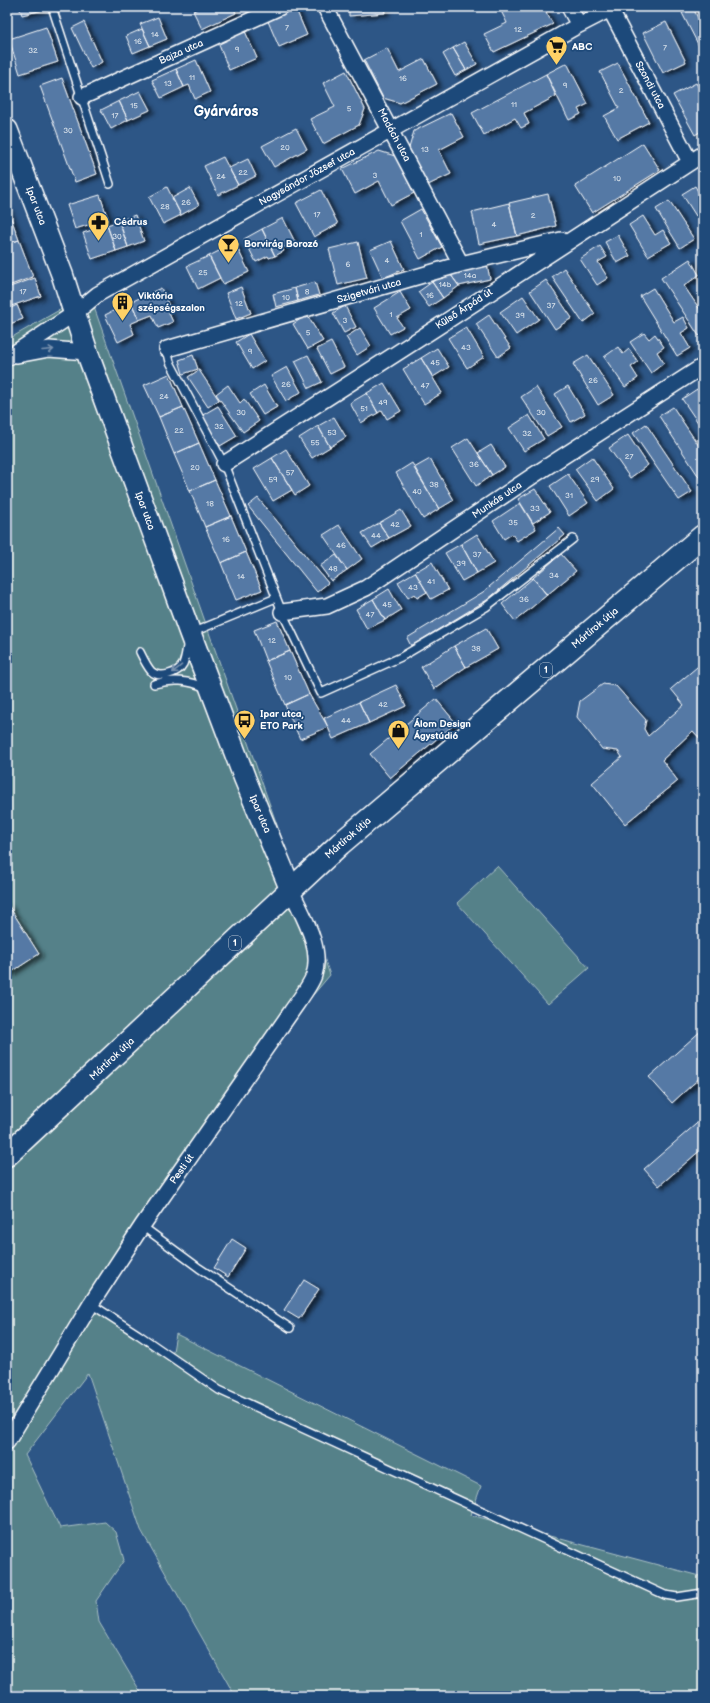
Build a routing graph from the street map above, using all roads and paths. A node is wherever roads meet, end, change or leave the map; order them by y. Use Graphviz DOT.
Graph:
graph roads {
  1 [pos="52,7"];
  2 [pos="280,7"];
  3 [pos="325,7"];
  4 [pos="569,7"];
  5 [pos="612,8"];
  6 [pos="579,25"];
  7 [pos="82,97"];
  8 [pos="7,130"];
  9 [pos="391,130"];
  10 [pos="703,154"];
  11 [pos="690,162"];
  12 [pos="110,184"];
  13 [pos="572,238"];
  14 [pos="461,264"];
  15 [pos="74,313"];
  16 [pos="167,349"];
  17 [pos="87,352"];
  18 [pos="8,357"];
  19 [pos="703,366"];
  20 [pos="224,464"];
  21 [pos="703,536"];
  22 [pos="573,539"];
  23 [pos="276,598"];
  24 [pos="282,612"];
  25 [pos="190,633"];
  26 [pos="140,652"];
  27 [pos="154,684"];
  28 [pos="212,691"];
  29 [pos="291,890"];
  30 [pos="7,1156"];
  31 [pos="142,1226"];
  32 [pos="91,1304"];
  33 [pos="290,1328"];
  34 [pos="7,1442"];
  35 [pos="703,1593"];
  1 -- 7 [label="lane"];
  2 -- 7 [label="street, Bajza utca"];
  3 -- 9 [label="street, Madách utca"];
  4 -- 6 [label="street"];
  5 -- 6 [label="street, Nagysándor József utca"];
  5 -- 11 [label="street, Szondi utca"];
  6 -- 9 [label="street, Nagysándor József utca"];
  7 -- 12 [label="lane"];
  8 -- 15 [label="street, Ipar utca"];
  9 -- 14 [label="street, Madách utca"];
  9 -- 15 [label="street, Nagysándor József utca"];
  10 -- 11 [label="street, Külső Árpád út"];
  11 -- 13 [label="street, Külső Árpád út"];
  13 -- 14 [label="street, Szigetvári utca"];
  13 -- 20 [label="street, Külső Árpád út"];
  14 -- 16 [label="street, Szigetvári utca"];
  15 -- 17 [label="street, Ipar utca"];
  15 -- 18 [label="street, Nagysándor József utca"];
  16 -- 20 [label="lane"];
  18 -- 17 [label="street, one-way"];
  17 -- 25 [label="street, Ipar utca"];
  19 -- 24 [label="street, Munkás utca"];
  20 -- 23 [label="lane"];
  21 -- 29 [label="main road, Mártírok útja / 1"];
  22 -- 24 [label="lane"];
  23 -- 24 [label="lane"];
  23 -- 25 [label="lane"];
  25 -- 26 [label="lane, one-way"];
  25 -- 28 [label="street, Ipar utca"];
  27 -- 28 [label="lane"];
  28 -- 29 [label="street, Ipar utca"];
  29 -- 30 [label="main road, Mártírok útja / 1"];
  29 -- 31 [label="street, Pesti út"];
  31 -- 32 [label="street, Pesti út"];
  31 -- 33 [label="lane"];
  32 -- 34 [label="street, Pesti út"];
  32 -- 35 [label="lane"];
}
